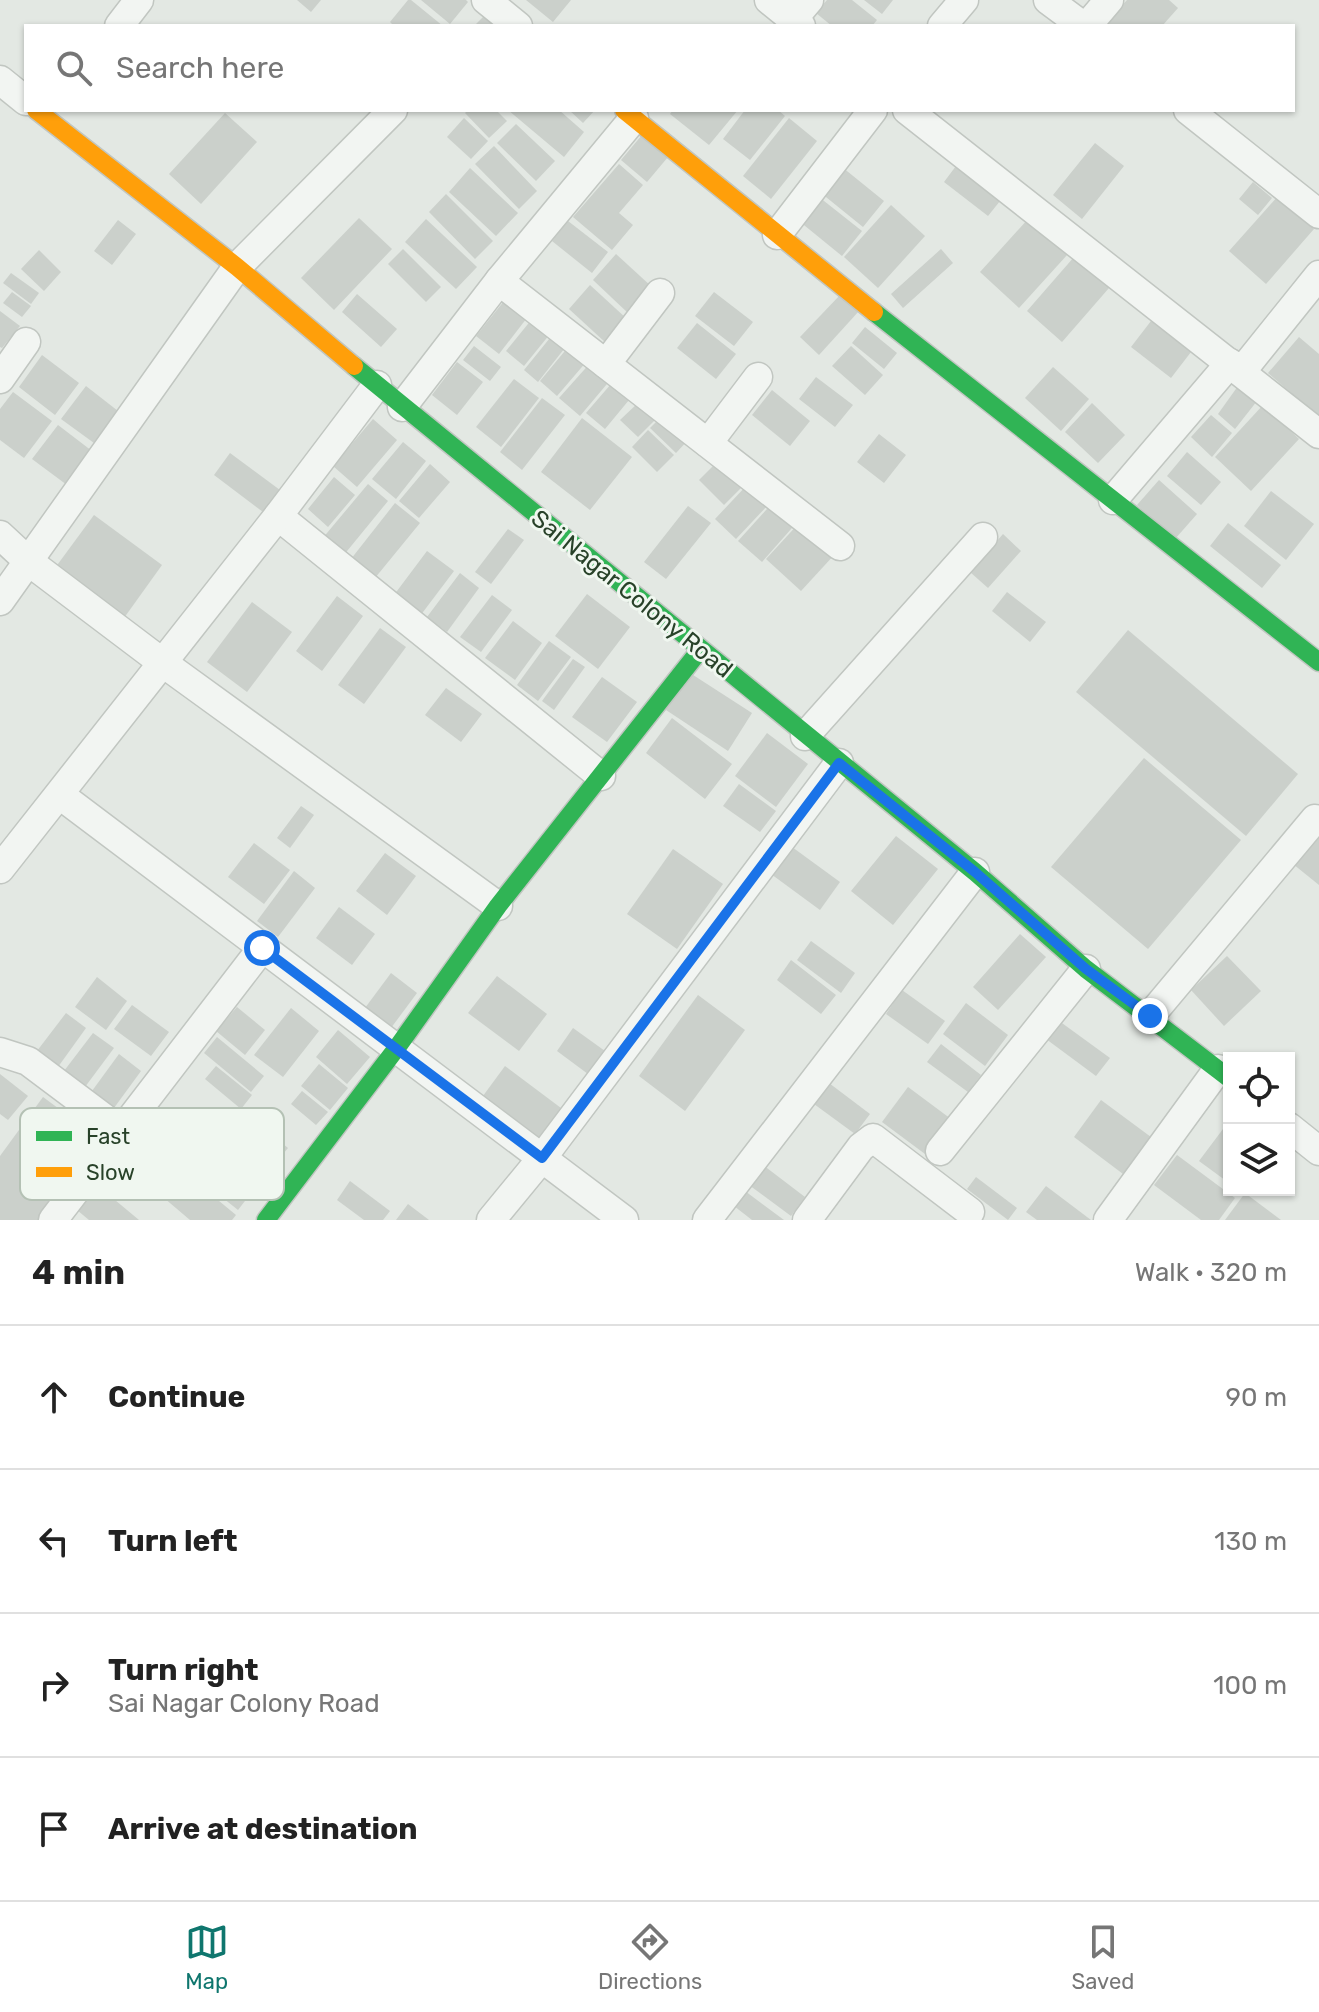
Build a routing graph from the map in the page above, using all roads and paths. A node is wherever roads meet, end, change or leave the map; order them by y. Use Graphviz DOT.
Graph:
graph roads {
  1 [pos="139,0"];
  2 [pos="486,0"];
  3 [pos="769,0"];
  4 [pos="964,0"];
  5 [pos="1048,0"];
  6 [pos="1109,0"];
  7 [pos="801,15"];
  8 [pos="121,24"];
  9 [pos="516,24"];
  10 [pos="944,24"];
  11 [pos="1082,24"];
  12 [pos="1087,24"];
  13 [pos="1,83"];
  14 [pos="24,99"];
  15 [pos="43,112"];
  16 [pos="391,112"];
  17 [pos="871,112"];
  18 [pos="910,112"];
  19 [pos="1191,112"];
  20 [pos="629,114"];
  21 [pos="1319,214"];
  22 [pos="777,235"];
  23 [pos="237,267"];
  24 [pos="1319,275"];
  25 [pos="499,281"];
  26 [pos="660,293"];
  27 [pos="26,342"];
  28 [pos="606,364"];
  29 [pos="1236,368"];
  30 [pos="758,377"];
  31 [pos="0,379"];
  32 [pos="377,385"];
  33 [pos="402,407"];
  34 [pos="1319,434"];
  35 [pos="708,443"];
  36 [pos="1113,500"];
  37 [pos="278,516"];
  38 [pos="0,535"];
  39 [pos="983,537"];
  40 [pos="840,546"];
  41 [pos="28,561"];
  42 [pos="0,601"];
  43 [pos="700,650"];
  44 [pos="1319,662"];
  45 [pos="163,663"];
  46 [pos="805,736"];
  47 [pos="839,763"];
  48 [pos="601,776"];
  49 [pos="60,795"];
  50 [pos="1315,819"];
  51 [pos="0,869"];
  52 [pos="975,872"];
  53 [pos="498,906"];
  54 [pos="262,948"];
  55 [pos="1086,969"];
  56 [pos="1150,1016"];
  57 [pos="396,1049"];
  58 [pos="0,1052"];
  59 [pos="1223,1073"];
  60 [pos="1223,1075"];
  61 [pos="91,1108"];
  62 [pos="137,1108"];
  63 [pos="1295,1132"];
  64 [pos="940,1151"];
  65 [pos="1319,1151"];
  66 [pos="542,1158"];
  67 [pos="284,1196"];
  68 [pos="68,1200"];
  69 [pos="281,1200"];
  70 [pos="970,1212"];
  71 [pos="53,1220"];
  72 [pos="266,1220"];
  73 [pos="491,1220"];
  74 [pos="624,1220"];
  75 [pos="707,1220"];
  76 [pos="807,1220"];
  77 [pos="1108,1220"];
  1 -- 8 [label="street"];
  2 -- 9 [label="street"];
  3 -- 7 [label="street"];
  4 -- 10 [label="street"];
  5 -- 11 [label="street"];
  6 -- 12 [label="street"];
  13 -- 14 [label="street, Sai Nagar Colony Road"];
  15 -- 23 [label="street, Sai Nagar Colony Road"];
  16 -- 23 [label="street"];
  17 -- 22 [label="street"];
  18 -- 29 [label="street"];
  19 -- 21 [label="street"];
  20 -- 22 [label="street"];
  20 -- 25 [label="street"];
  22 -- 36 [label="street"];
  23 -- 32 [label="street, Sai Nagar Colony Road"];
  23 -- 41 [label="street"];
  24 -- 29 [label="street"];
  25 -- 28 [label="street"];
  25 -- 33 [label="street"];
  26 -- 28 [label="street"];
  27 -- 31 [label="street"];
  28 -- 35 [label="street"];
  29 -- 34 [label="street"];
  29 -- 36 [label="street"];
  30 -- 35 [label="street"];
  32 -- 33 [label="street, Sai Nagar Colony Road"];
  32 -- 37 [label="street"];
  33 -- 43 [label="street, Sai Nagar Colony Road"];
  35 -- 40 [label="street"];
  36 -- 44 [label="street"];
  37 -- 45 [label="street"];
  37 -- 48 [label="street"];
  38 -- 41 [label="street"];
  39 -- 46 [label="street"];
  41 -- 42 [label="street"];
  41 -- 45 [label="street"];
  43 -- 46 [label="street, Sai Nagar Colony Road"];
  43 -- 48 [label="street"];
  45 -- 49 [label="street"];
  45 -- 53 [label="street"];
  46 -- 47 [label="street, Sai Nagar Colony Road"];
  47 -- 52 [label="street, Sai Nagar Colony Road"];
  47 -- 66 [label="street"];
  48 -- 53 [label="street"];
  49 -- 51 [label="street"];
  49 -- 54 [label="street"];
  50 -- 56 [label="street"];
  52 -- 55 [label="street, Sai Nagar Colony Road"];
  52 -- 75 [label="street"];
  53 -- 57 [label="street"];
  54 -- 57 [label="street"];
  54 -- 62 [label="street"];
  55 -- 56 [label="street, Sai Nagar Colony Road"];
  55 -- 64 [label="street"];
  56 -- 59 [label="street, Sai Nagar Colony Road"];
  57 -- 66 [label="street"];
  57 -- 67 [label="street"];
  58 -- 61 [label="street"];
  60 -- 77 [label="street"];
  63 -- 65 [label="street"];
  66 -- 73 [label="street"];
  66 -- 74 [label="street"];
  68 -- 71 [label="street"];
  69 -- 72 [label="street"];
  70 -- 76 [label="street"];
}
